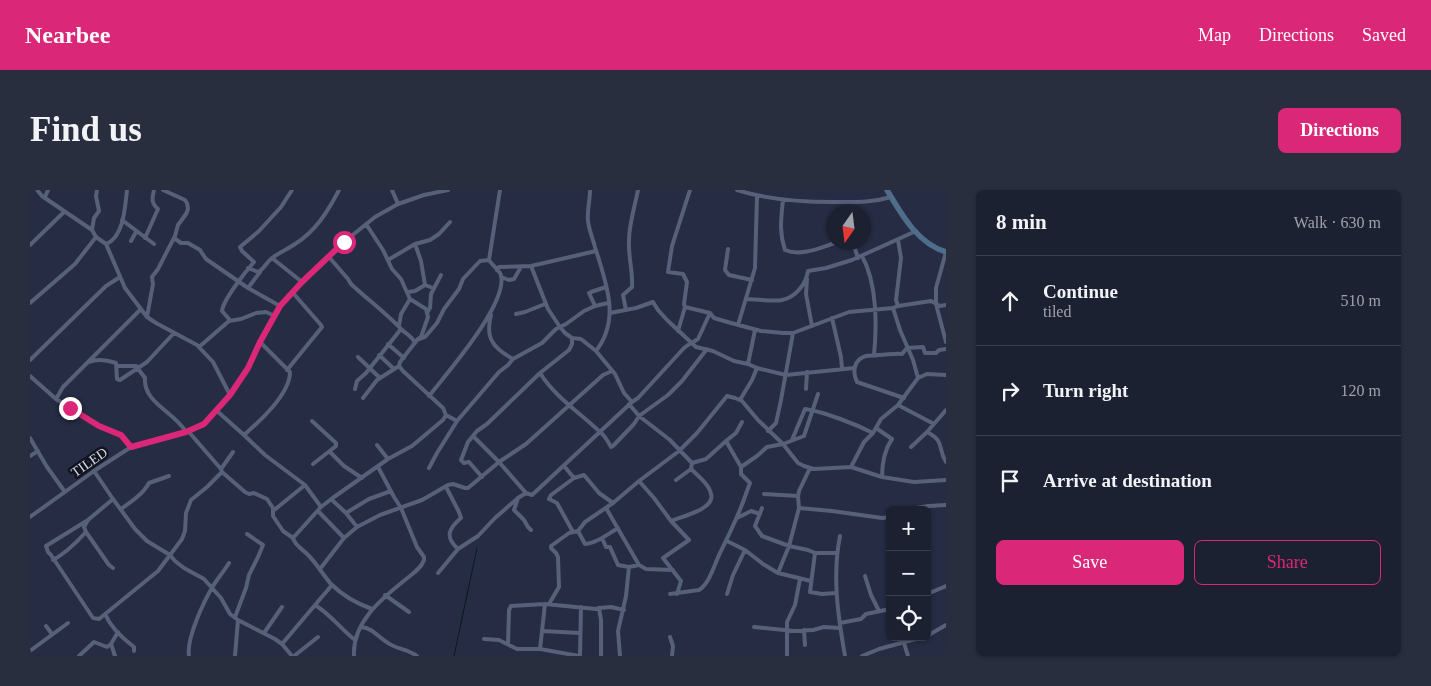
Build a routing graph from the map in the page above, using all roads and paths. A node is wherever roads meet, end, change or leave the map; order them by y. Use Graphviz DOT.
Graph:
graph roads {
  1 [pos="37,190"];
  2 [pos="48,190"];
  3 [pos="97,190"];
  4 [pos="128,190"];
  5 [pos="154,190"];
  6 [pos="163,190"];
  7 [pos="292,190"];
  8 [pos="339,190"];
  9 [pos="392,190"];
  10 [pos="448,190"];
  11 [pos="500,190"];
  12 [pos="590,190"];
  13 [pos="638,190"];
  14 [pos="690,190"];
  15 [pos="737,190"];
  16 [pos="887,190"];
  17 [pos="747,191"];
  18 [pos="757,196"];
  19 [pos="45,197"];
  20 [pos="891,197"];
  21 [pos="783,200"];
  22 [pos="398,204"];
  23 [pos="64,212"];
  24 [pos="122,220"];
  25 [pos="450,222"];
  26 [pos="366,224"];
  27 [pos="92,230"];
  28 [pos="916,231"];
  29 [pos="136,232"];
  30 [pos="96,237"];
  31 [pos="146,238"];
  32 [pos="174,238"];
  33 [pos="898,240"];
  34 [pos="131,241"];
  35 [pos="106,244"];
  36 [pos="154,244"];
  37 [pos="415,244"];
  38 [pos="30,245"];
  39 [pos="826,246"];
  40 [pos="728,249"];
  41 [pos="856,250"];
  42 [pos="596,251"];
  43 [pos="946,252"];
  44 [pos="329,257"];
  45 [pos="860,257"];
  46 [pos="272,258"];
  47 [pos="388,260"];
  48 [pos="489,260"];
  49 [pos="531,266"];
  50 [pos="521,267"];
  51 [pos="248,268"];
  52 [pos="264,269"];
  53 [pos="497,270"];
  54 [pos="441,275"];
  55 [pos="120,277"];
  56 [pos="501,277"];
  57 [pos="807,277"];
  58 [pos="752,280"];
  59 [pos="239,282"];
  60 [pos="302,282"];
  61 [pos="425,284"];
  62 [pos="606,287"];
  63 [pos="248,288"];
  64 [pos="434,288"];
  65 [pos="408,292"];
  66 [pos="293,293"];
  67 [pos="410,299"];
  68 [pos="746,299"];
  69 [pos="30,303"];
  70 [pos="545,304"];
  71 [pos="609,304"];
  72 [pos="936,304"];
  73 [pos="946,305"];
  74 [pos="280,306"];
  75 [pos="595,306"];
  76 [pos="685,307"];
  77 [pos="896,307"];
  78 [pos="141,309"];
  79 [pos="626,310"];
  80 [pos="875,310"];
  81 [pos="492,311"];
  82 [pos="616,312"];
  83 [pos="427,313"];
  84 [pos="610,313"];
  85 [pos="516,314"];
  86 [pos="710,314"];
  87 [pos="275,316"];
  88 [pos="147,317"];
  89 [pos="714,318"];
  90 [pos="832,318"];
  91 [pos="707,320"];
  92 [pos="229,321"];
  93 [pos="738,325"];
  94 [pos="812,326"];
  95 [pos="560,327"];
  96 [pos="400,328"];
  97 [pos="755,330"];
  98 [pos="678,331"];
  99 [pos="174,333"];
  100 [pos="793,333"];
  101 [pos="572,340"];
  102 [pos="416,341"];
  103 [pos="260,342"];
  104 [pos="946,342"];
  105 [pos="388,344"];
  106 [pos="689,344"];
  107 [pos="199,347"];
  108 [pos="907,348"];
  109 [pos="707,349"];
  110 [pos="946,349"];
  111 [pos="596,351"];
  112 [pos="379,355"];
  113 [pos="874,355"];
  114 [pos="358,357"];
  115 [pos="404,358"];
  116 [pos="513,359"];
  117 [pos="30,360"];
  118 [pos="87,362"];
  119 [pos="748,364"];
  120 [pos="117,366"];
  121 [pos="399,366"];
  122 [pos="138,368"];
  123 [pos="369,368"];
  124 [pos="757,368"];
  125 [pos="842,368"];
  126 [pos="854,368"];
  127 [pos="394,369"];
  128 [pos="287,370"];
  129 [pos="612,371"];
  130 [pos="807,372"];
  131 [pos="540,373"];
  132 [pos="786,375"];
  133 [pos="946,375"];
  134 [pos="30,376"];
  135 [pos="380,378"];
  136 [pos="918,378"];
  137 [pos="806,388"];
  138 [pos="355,390"];
  139 [pos="818,394"];
  140 [pos="230,395"];
  141 [pos="429,396"];
  142 [pos="363,398"];
  143 [pos="904,398"];
  144 [pos="56,399"];
  145 [pos="740,400"];
  146 [pos="631,403"];
  147 [pos="898,405"];
  148 [pos="569,406"];
  149 [pos="946,410"];
  150 [pos="217,411"];
  151 [pos="813,411"];
  152 [pos="446,415"];
  153 [pos="639,416"];
  154 [pos="312,421"];
  155 [pos="457,422"];
  156 [pos="742,422"];
  157 [pos="934,424"];
  158 [pos="876,428"];
  159 [pos="187,431"];
  160 [pos="768,431"];
  161 [pos="600,432"];
  162 [pos="927,432"];
  163 [pos="873,433"];
  164 [pos="244,434"];
  165 [pos="473,436"];
  166 [pos="30,438"];
  167 [pos="792,440"];
  168 [pos="726,441"];
  169 [pos="784,444"];
  170 [pos="377,445"];
  171 [pos="911,446"];
  172 [pos="131,447"];
  173 [pos="944,449"];
  174 [pos="38,451"];
  175 [pos="679,451"];
  176 [pos="234,452"];
  177 [pos="330,452"];
  178 [pos="30,456"];
  179 [pos="388,459"];
  180 [pos="499,462"];
  181 [pos="946,462"];
  182 [pos="692,463"];
  183 [pos="313,464"];
  184 [pos="564,466"];
  185 [pos="741,466"];
  186 [pos="378,467"];
  187 [pos="851,467"];
  188 [pos="429,468"];
  189 [pos="692,468"];
  190 [pos="810,468"];
  191 [pos="221,470"];
  192 [pos="94,471"];
  193 [pos="170,476"];
  194 [pos="482,477"];
  195 [pos="882,477"];
  196 [pos="362,478"];
  197 [pos="574,478"];
  198 [pos="676,480"];
  199 [pos="946,480"];
  200 [pos="638,481"];
  201 [pos="305,485"];
  202 [pos="446,486"];
  203 [pos="391,491"];
  204 [pos="64,492"];
  205 [pos="526,493"];
  206 [pos="764,494"];
  207 [pos="798,496"];
  208 [pos="518,498"];
  209 [pos="331,499"];
  210 [pos="113,500"];
  211 [pos="613,503"];
  212 [pos="946,505"];
  213 [pos="928,506"];
  214 [pos="321,507"];
  215 [pos="401,508"];
  216 [pos="606,508"];
  217 [pos="762,508"];
  218 [pos="799,508"];
  219 [pos="121,509"];
  220 [pos="273,511"];
  221 [pos="318,511"];
  222 [pos="346,513"];
  223 [pos="760,514"];
  224 [pos="30,517"];
  225 [pos="736,518"];
  226 [pos="886,518"];
  227 [pos="88,520"];
  228 [pos="671,521"];
  229 [pos="357,527"];
  230 [pos="618,528"];
  231 [pos="531,530"];
  232 [pos="575,531"];
  233 [pos="86,532"];
  234 [pos="247,534"];
  235 [pos="840,536"];
  236 [pos="293,538"];
  237 [pos="344,538"];
  238 [pos="602,538"];
  239 [pos="727,541"];
  240 [pos="789,546"];
  241 [pos="458,549"];
  242 [pos="745,550"];
  243 [pos="815,553"];
  244 [pos="837,553"];
  245 [pos="170,555"];
  246 [pos="54,560"];
  247 [pos="229,563"];
  248 [pos="639,565"];
  249 [pos="628,567"];
  250 [pos="113,568"];
  251 [pos="320,569"];
  252 [pos="673,570"];
  253 [pos="438,572"];
  254 [pos="778,573"];
  255 [pos="865,576"];
  256 [pos="800,579"];
  257 [pos="811,581"];
  258 [pos="332,585"];
  259 [pos="946,586"];
  260 [pos="212,587"];
  261 [pos="931,592"];
  262 [pos="836,593"];
  263 [pos="670,594"];
  264 [pos="677,594"];
  265 [pos="727,594"];
  266 [pos="386,595"];
  267 [pos="547,604"];
  268 [pos="315,605"];
  269 [pos="282,606"];
  270 [pos="581,607"];
  271 [pos="599,608"];
  272 [pos="372,609"];
  273 [pos="624,610"];
  274 [pos="886,610"];
  275 [pos="879,611"];
  276 [pos="409,612"];
  277 [pos="105,614"];
  278 [pos="236,619"];
  279 [pos="68,623"];
  280 [pos="840,623"];
  281 [pos="946,625"];
  282 [pos="46,626"];
  283 [pos="361,627"];
  284 [pos="754,627"];
  285 [pos="840,628"];
  286 [pos="804,630"];
  287 [pos="542,631"];
  288 [pos="788,631"];
  289 [pos="118,632"];
  290 [pos="264,633"];
  291 [pos="580,633"];
  292 [pos="52,634"];
  293 [pos="931,634"];
  294 [pos="670,637"];
  295 [pos="318,638"];
  296 [pos="484,639"];
  297 [pos="354,640"];
  298 [pos="909,641"];
  299 [pos="904,643"];
  300 [pos="111,644"];
  301 [pos="282,644"];
  302 [pos="508,644"];
  303 [pos="805,645"];
  304 [pos="540,649"];
  305 [pos="30,650"];
  306 [pos="533,650"];
  307 [pos="134,651"];
  308 [pos="408,651"];
  309 [pos="79,656"];
  310 [pos="115,656"];
  311 [pos="189,656"];
  312 [pos="235,656"];
  313 [pos="293,656"];
  314 [pos="354,656"];
  315 [pos="406,656"];
  316 [pos="417,656"];
  317 [pos="533,656"];
  318 [pos="580,656"];
  319 [pos="601,656"];
  320 [pos="620,656"];
  321 [pos="672,656"];
  322 [pos="787,656"];
  323 [pos="845,656"];
  324 [pos="862,656"];
  325 [pos="908,656"];
  1 -- 19 [label="street"];
  2 -- 19 [label="street"];
  3 -- 27 [label="street"];
  4 -- 24 [label="street"];
  5 -- 31 [label="street"];
  6 -- 32 [label="street"];
  7 -- 51 [label="street"];
  8 -- 46 [label="street"];
  9 -- 22 [label="street"];
  10 -- 22 [label="street, TILED"];
  11 -- 48 [label="street"];
  12 -- 42 [label="street"];
  13 -- 79 [label="street"];
  14 -- 76 [label="street"];
  15 -- 17 [label="street"];
  16 -- 20 [label="main road"];
  17 -- 18 [label="street"];
  18 -- 21 [label="street"];
  18 -- 58 [label="street"];
  19 -- 23 [label="street"];
  20 -- 21 [label="street"];
  20 -- 28 [label="main road"];
  21 -- 39 [label="street"];
  22 -- 26 [label="street, TILED"];
  23 -- 27 [label="street"];
  23 -- 38 [label="street"];
  24 -- 29 [label="street"];
  24 -- 35 [label="street"];
  25 -- 37 [label="street"];
  26 -- 44 [label="street, TILED"];
  26 -- 47 [label="street"];
  27 -- 30 [label="street"];
  28 -- 33 [label="street"];
  28 -- 43 [label="main road"];
  29 -- 31 [label="street"];
  29 -- 34 [label="street"];
  30 -- 35 [label="street"];
  30 -- 69 [label="street"];
  31 -- 36 [label="street"];
  32 -- 59 [label="street"];
  32 -- 88 [label="street"];
  33 -- 45 [label="street"];
  33 -- 77 [label="street"];
  35 -- 55 [label="street"];
  37 -- 47 [label="street"];
  37 -- 61 [label="street"];
  40 -- 58 [label="street"];
  41 -- 45 [label="street"];
  42 -- 49 [label="street"];
  42 -- 62 [label="street"];
  43 -- 72 [label="street"];
  44 -- 60 [label="street, TILED"];
  44 -- 96 [label="street"];
  45 -- 57 [label="street"];
  45 -- 80 [label="street"];
  46 -- 52 [label="street"];
  46 -- 60 [label="street"];
  47 -- 65 [label="street"];
  48 -- 53 [label="street"];
  48 -- 102 [label="street"];
  49 -- 50 [label="street"];
  49 -- 70 [label="street"];
  50 -- 53 [label="street"];
  50 -- 56 [label="street"];
  51 -- 52 [label="street"];
  51 -- 59 [label="street"];
  52 -- 63 [label="street"];
  53 -- 56 [label="street"];
  54 -- 64 [label="street"];
  55 -- 78 [label="street"];
  55 -- 117 [label="street"];
  56 -- 81 [label="street"];
  57 -- 68 [label="street"];
  57 -- 94 [label="street"];
  58 -- 68 [label="street"];
  59 -- 63 [label="street"];
  59 -- 92 [label="street"];
  60 -- 66 [label="street, TILED"];
  61 -- 64 [label="street"];
  61 -- 65 [label="street"];
  62 -- 71 [label="street"];
  62 -- 75 [label="street"];
  63 -- 74 [label="street"];
  64 -- 83 [label="street"];
  65 -- 67 [label="street"];
  66 -- 74 [label="street, TILED"];
  66 -- 128 [label="street"];
  67 -- 83 [label="street"];
  67 -- 96 [label="street"];
  68 -- 93 [label="street"];
  70 -- 85 [label="street"];
  70 -- 95 [label="street"];
  71 -- 75 [label="street"];
  71 -- 82 [label="street"];
  71 -- 84 [label="street"];
  72 -- 73 [label="street"];
  72 -- 77 [label="street"];
  72 -- 104 [label="street"];
  74 -- 87 [label="street, TILED"];
  75 -- 95 [label="street"];
  76 -- 86 [label="street"];
  76 -- 98 [label="street"];
  77 -- 80 [label="street"];
  77 -- 108 [label="street"];
  78 -- 88 [label="street"];
  78 -- 118 [label="street"];
  79 -- 82 [label="street"];
  79 -- 98 [label="street"];
  80 -- 90 [label="street"];
  80 -- 113 [label="street"];
  81 -- 116 [label="street"];
  81 -- 141 [label="street"];
  82 -- 84 [label="street"];
  83 -- 102 [label="street"];
  84 -- 111 [label="street"];
  86 -- 89 [label="street"];
  86 -- 91 [label="street"];
  87 -- 92 [label="street"];
  87 -- 103 [label="street, TILED"];
  88 -- 99 [label="street"];
  89 -- 91 [label="street"];
  89 -- 93 [label="street"];
  90 -- 94 [label="street"];
  90 -- 125 [label="street"];
  91 -- 106 [label="street"];
  92 -- 107 [label="street"];
  93 -- 97 [label="street"];
  94 -- 100 [label="street"];
  95 -- 101 [label="street"];
  95 -- 116 [label="street"];
  96 -- 102 [label="street"];
  96 -- 105 [label="street"];
  97 -- 100 [label="street"];
  97 -- 119 [label="street"];
  98 -- 106 [label="street"];
  99 -- 107 [label="street"];
  99 -- 122 [label="street"];
  100 -- 132 [label="street"];
  101 -- 111 [label="street"];
  101 -- 131 [label="street"];
  102 -- 115 [label="street"];
  103 -- 128 [label="street"];
  103 -- 140 [label="street, TILED"];
  105 -- 112 [label="street"];
  105 -- 115 [label="street"];
  106 -- 109 [label="street"];
  106 -- 146 [label="street"];
  107 -- 140 [label="street"];
  108 -- 110 [label="street"];
  108 -- 113 [label="street"];
  108 -- 136 [label="street"];
  109 -- 119 [label="street"];
  109 -- 153 [label="street"];
  111 -- 129 [label="street"];
  112 -- 123 [label="street"];
  112 -- 127 [label="street"];
  113 -- 126 [label="street"];
  114 -- 123 [label="street"];
  115 -- 121 [label="street"];
  116 -- 155 [label="street"];
  118 -- 120 [label="street"];
  118 -- 144 [label="street"];
  119 -- 124 [label="street"];
  120 -- 122 [label="street"];
  120 -- 122 [label="street"];
  121 -- 127 [label="street"];
  121 -- 141 [label="street"];
  122 -- 159 [label="street"];
  123 -- 135 [label="street"];
  123 -- 138 [label="street"];
  124 -- 132 [label="street"];
  124 -- 145 [label="street"];
  125 -- 126 [label="street"];
  125 -- 130 [label="street"];
  126 -- 143 [label="street"];
  127 -- 135 [label="street"];
  128 -- 164 [label="street"];
  129 -- 146 [label="street"];
  129 -- 148 [label="street"];
  130 -- 132 [label="street"];
  130 -- 137 [label="street"];
  131 -- 148 [label="street"];
  131 -- 165 [label="street"];
  132 -- 160 [label="street"];
  133 -- 136 [label="street"];
  134 -- 144 [label="street"];
  135 -- 142 [label="street"];
  136 -- 143 [label="street"];
  139 -- 151 [label="street"];
  140 -- 150 [label="street, TILED"];
  141 -- 152 [label="street"];
  143 -- 147 [label="street"];
  144 -- 172 [label="street"];
  145 -- 160 [label="street"];
  145 -- 175 [label="street"];
  146 -- 153 [label="street"];
  146 -- 161 [label="street"];
  147 -- 157 [label="street"];
  147 -- 158 [label="street"];
  148 -- 161 [label="street"];
  148 -- 180 [label="street"];
  149 -- 157 [label="street"];
  150 -- 159 [label="street, TILED"];
  150 -- 164 [label="street"];
  151 -- 163 [label="street"];
  151 -- 167 [label="street"];
  151 -- 167 [label="street"];
  152 -- 155 [label="street"];
  152 -- 179 [label="street"];
  153 -- 161 [label="street"];
  153 -- 175 [label="street"];
  154 -- 177 [label="street"];
  155 -- 188 [label="street"];
  156 -- 168 [label="street"];
  157 -- 162 [label="street"];
  158 -- 163 [label="street"];
  158 -- 195 [label="street"];
  159 -- 172 [label="street, TILED"];
  159 -- 191 [label="street"];
  160 -- 169 [label="street"];
  161 -- 184 [label="street"];
  162 -- 171 [label="street"];
  162 -- 173 [label="street"];
  163 -- 187 [label="street"];
  164 -- 201 [label="street"];
  165 -- 180 [label="street"];
  165 -- 194 [label="street"];
  166 -- 174 [label="street"];
  167 -- 169 [label="street"];
  168 -- 182 [label="street"];
  168 -- 185 [label="street"];
  169 -- 185 [label="street"];
  169 -- 190 [label="street"];
  170 -- 179 [label="street"];
  172 -- 192 [label="street, TILED"];
  173 -- 181 [label="street"];
  174 -- 178 [label="street"];
  174 -- 204 [label="street"];
  175 -- 182 [label="street"];
  175 -- 200 [label="street"];
  176 -- 191 [label="street"];
  177 -- 183 [label="street"];
  177 -- 196 [label="street"];
  179 -- 186 [label="street"];
  180 -- 194 [label="street"];
  180 -- 205 [label="street"];
  182 -- 189 [label="street"];
  184 -- 197 [label="street"];
  184 -- 205 [label="street"];
  185 -- 225 [label="street"];
  186 -- 196 [label="street"];
  186 -- 203 [label="street"];
  187 -- 190 [label="street"];
  187 -- 195 [label="street"];
  189 -- 198 [label="street"];
  189 -- 228 [label="street"];
  190 -- 207 [label="street"];
  191 -- 220 [label="street"];
  191 -- 245 [label="street"];
  192 -- 204 [label="street, TILED"];
  192 -- 210 [label="street"];
  193 -- 219 [label="street"];
  194 -- 202 [label="street"];
  195 -- 199 [label="street"];
  196 -- 209 [label="street"];
  197 -- 211 [label="street"];
  197 -- 232 [label="street"];
  200 -- 211 [label="street"];
  200 -- 228 [label="street"];
  201 -- 214 [label="street"];
  201 -- 220 [label="street"];
  202 -- 215 [label="street"];
  202 -- 241 [label="street"];
  203 -- 215 [label="street"];
  203 -- 222 [label="street"];
  204 -- 224 [label="street, TILED"];
  205 -- 208 [label="street"];
  206 -- 207 [label="street"];
  207 -- 218 [label="street"];
  208 -- 231 [label="street"];
  208 -- 241 [label="street"];
  209 -- 214 [label="street"];
  209 -- 222 [label="street"];
  210 -- 219 [label="street"];
  210 -- 227 [label="street"];
  211 -- 216 [label="street"];
  212 -- 213 [label="street"];
  214 -- 221 [label="street"];
  215 -- 229 [label="street"];
  215 -- 266 [label="street"];
  216 -- 230 [label="street"];
  216 -- 232 [label="street"];
  217 -- 223 [label="street"];
  218 -- 226 [label="street"];
  218 -- 240 [label="street"];
  219 -- 245 [label="street"];
  220 -- 236 [label="street"];
  221 -- 236 [label="street"];
  221 -- 237 [label="street"];
  222 -- 229 [label="street"];
  223 -- 225 [label="street"];
  223 -- 240 [label="street"];
  225 -- 239 [label="street"];
  227 -- 233 [label="street"];
  227 -- 246 [label="street"];
  228 -- 252 [label="street"];
  229 -- 237 [label="street"];
  230 -- 238 [label="street"];
  230 -- 248 [label="street"];
  232 -- 238 [label="street"];
  232 -- 267 [label="street"];
  233 -- 246 [label="street"];
  233 -- 250 [label="street"];
  234 -- 278 [label="street"];
  235 -- 244 [label="street"];
  236 -- 251 [label="street"];
  237 -- 251 [label="street"];
  238 -- 249 [label="street"];
  239 -- 242 [label="street"];
  239 -- 264 [label="street"];
  240 -- 243 [label="street"];
  240 -- 254 [label="street"];
  241 -- 253 [label="street"];
  242 -- 254 [label="street"];
  242 -- 265 [label="street"];
  243 -- 244 [label="street"];
  243 -- 257 [label="street"];
  244 -- 262 [label="street"];
  245 -- 260 [label="street"];
  245 -- 277 [label="street"];
  246 -- 277 [label="street"];
  247 -- 260 [label="street"];
  248 -- 249 [label="street"];
  248 -- 252 [label="street"];
  249 -- 273 [label="street"];
  251 -- 258 [label="street"];
  252 -- 264 [label="street"];
  254 -- 256 [label="street"];
  255 -- 275 [label="street"];
  256 -- 257 [label="street"];
  256 -- 288 [label="street"];
  257 -- 262 [label="street"];
  258 -- 268 [label="street"];
  258 -- 272 [label="street"];
  259 -- 261 [label="street"];
  260 -- 278 [label="street"];
  260 -- 311 [label="street"];
  262 -- 280 [label="street"];
  263 -- 264 [label="street"];
  266 -- 272 [label="street"];
  266 -- 276 [label="street"];
  267 -- 270 [label="street"];
  267 -- 287 [label="street"];
  267 -- 302 [label="street"];
  268 -- 297 [label="street"];
  268 -- 301 [label="street"];
  269 -- 290 [label="street"];
  270 -- 271 [label="street"];
  270 -- 291 [label="street"];
  271 -- 273 [label="street"];
  271 -- 319 [label="street"];
  272 -- 283 [label="street"];
  273 -- 320 [label="street"];
  274 -- 275 [label="street"];
  275 -- 280 [label="street"];
  277 -- 289 [label="street"];
  278 -- 290 [label="street"];
  278 -- 312 [label="street"];
  279 -- 292 [label="street"];
  280 -- 285 [label="street"];
  281 -- 293 [label="street"];
  282 -- 292 [label="street"];
  283 -- 297 [label="street"];
  283 -- 308 [label="street"];
  284 -- 288 [label="street"];
  285 -- 286 [label="street"];
  285 -- 323 [label="street"];
  286 -- 288 [label="street"];
  286 -- 303 [label="street"];
  287 -- 291 [label="street"];
  287 -- 304 [label="street"];
  288 -- 322 [label="street"];
  289 -- 300 [label="street"];
  289 -- 307 [label="street"];
  290 -- 301 [label="street"];
  291 -- 318 [label="street"];
  292 -- 305 [label="street"];
  294 -- 321 [label="street"];
  295 -- 313 [label="street"];
  296 -- 302 [label="street"];
  297 -- 314 [label="street"];
  298 -- 299 [label="street"];
  299 -- 324 [label="street"];
  299 -- 325 [label="street"];
  300 -- 309 [label="street"];
  300 -- 310 [label="street"];
  301 -- 313 [label="street"];
  302 -- 306 [label="street"];
  304 -- 306 [label="street"];
  304 -- 318 [label="street"];
  306 -- 317 [label="street"];
  308 -- 315 [label="street"];
  308 -- 316 [label="street"];
}
